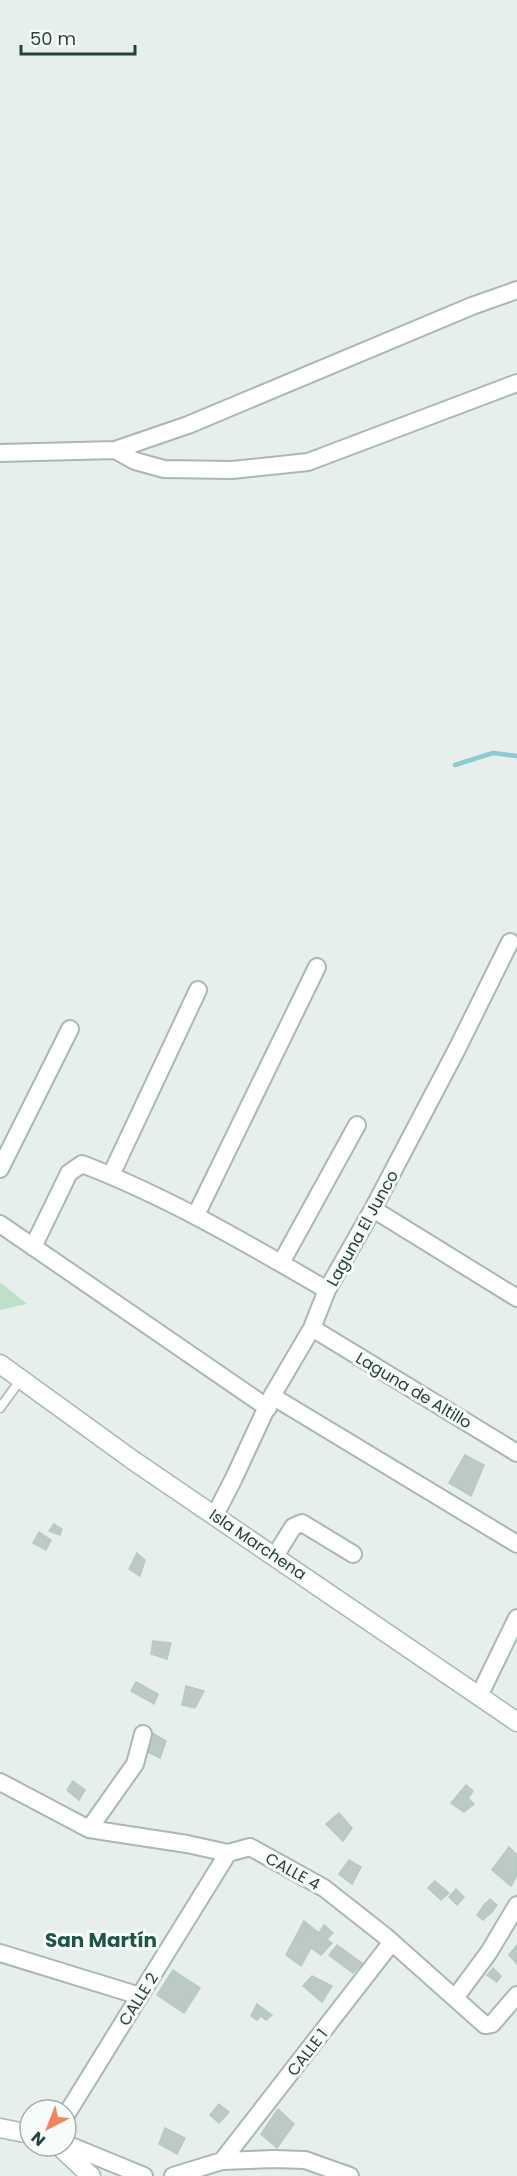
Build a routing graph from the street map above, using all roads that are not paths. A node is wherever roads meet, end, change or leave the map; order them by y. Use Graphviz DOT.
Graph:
graph roads {
  1 [pos="517,290"];
  2 [pos="517,383"];
  3 [pos="115,450"];
  4 [pos="0,453"];
  5 [pos="510,942"];
  6 [pos="317,967"];
  7 [pos="198,990"];
  8 [pos="70,1029"];
  9 [pos="357,1125"];
  10 [pos="0,1169"];
  11 [pos="111,1175"];
  12 [pos="373,1209"];
  13 [pos="196,1215"];
  14 [pos="0,1224"];
  15 [pos="33,1247"];
  16 [pos="280,1263"];
  17 [pos="327,1290"];
  18 [pos="517,1298"];
  19 [pos="312,1328"];
  20 [pos="0,1364"];
  21 [pos="21,1379"];
  22 [pos="270,1402"];
  23 [pos="0,1408"];
  24 [pos="517,1453"];
  25 [pos="215,1515"];
  26 [pos="517,1544"];
  27 [pos="353,1554"];
  28 [pos="275,1556"];
  29 [pos="517,1618"];
  30 [pos="479,1696"];
  31 [pos="517,1722"];
  32 [pos="143,1734"];
  33 [pos="0,1782"];
  34 [pos="89,1829"];
  35 [pos="228,1853"];
  36 [pos="517,1905"];
  37 [pos="392,1942"];
  38 [pos="0,1953"];
  39 [pos="517,1995"];
  40 [pos="140,1996"];
  41 [pos="455,1998"];
  42 [pos="77,2098"];
  43 [pos="0,2127"];
  44 [pos="18,2131"];
  45 [pos="78,2149"];
  46 [pos="72,2158"];
  47 [pos="222,2162"];
  48 [pos="91,2176"];
  49 [pos="144,2176"];
  50 [pos="173,2176"];
  51 [pos="350,2176"];
  1 -- 3 [label="street"];
  2 -- 3 [label="street"];
  3 -- 4 [label="street"];
  5 -- 12 [label="street, Laguna El Junco"];
  6 -- 13 [label="street"];
  7 -- 11 [label="street"];
  8 -- 10 [label="street"];
  9 -- 16 [label="street"];
  11 -- 13 [label="street"];
  11 -- 15 [label="street"];
  12 -- 17 [label="street, Laguna El Junco"];
  12 -- 18 [label="street"];
  13 -- 16 [label="street"];
  14 -- 15 [label="street"];
  15 -- 22 [label="street"];
  16 -- 17 [label="street"];
  17 -- 19 [label="street, Laguna El Junco"];
  19 -- 22 [label="street, Laguna El Junco"];
  19 -- 24 [label="street, Laguna de Altillo"];
  20 -- 21 [label="street, Isla Marchena"];
  21 -- 23 [label="lane"];
  21 -- 25 [label="street, Isla Marchena"];
  22 -- 25 [label="street, Laguna El Junco"];
  22 -- 26 [label="street"];
  25 -- 28 [label="street, Isla Marchena"];
  27 -- 28 [label="street"];
  28 -- 30 [label="street, Isla Marchena"];
  29 -- 30 [label="street"];
  30 -- 31 [label="street, Isla Marchena"];
  32 -- 34 [label="street"];
  33 -- 34 [label="street, CALLE 4"];
  34 -- 35 [label="street, CALLE 4"];
  35 -- 37 [label="street, CALLE 4"];
  35 -- 40 [label="street, CALLE 2"];
  36 -- 41 [label="street"];
  37 -- 41 [label="street, CALLE 4"];
  37 -- 47 [label="street, CALLE 1"];
  38 -- 40 [label="street"];
  39 -- 41 [label="street, CALLE 4"];
  40 -- 42 [label="street, CALLE 2"];
  43 -- 44 [label="street"];
  45 -- 49 [label="street"];
  46 -- 48 [label="street"];
  47 -- 50 [label="street"];
  47 -- 51 [label="street"];
}
